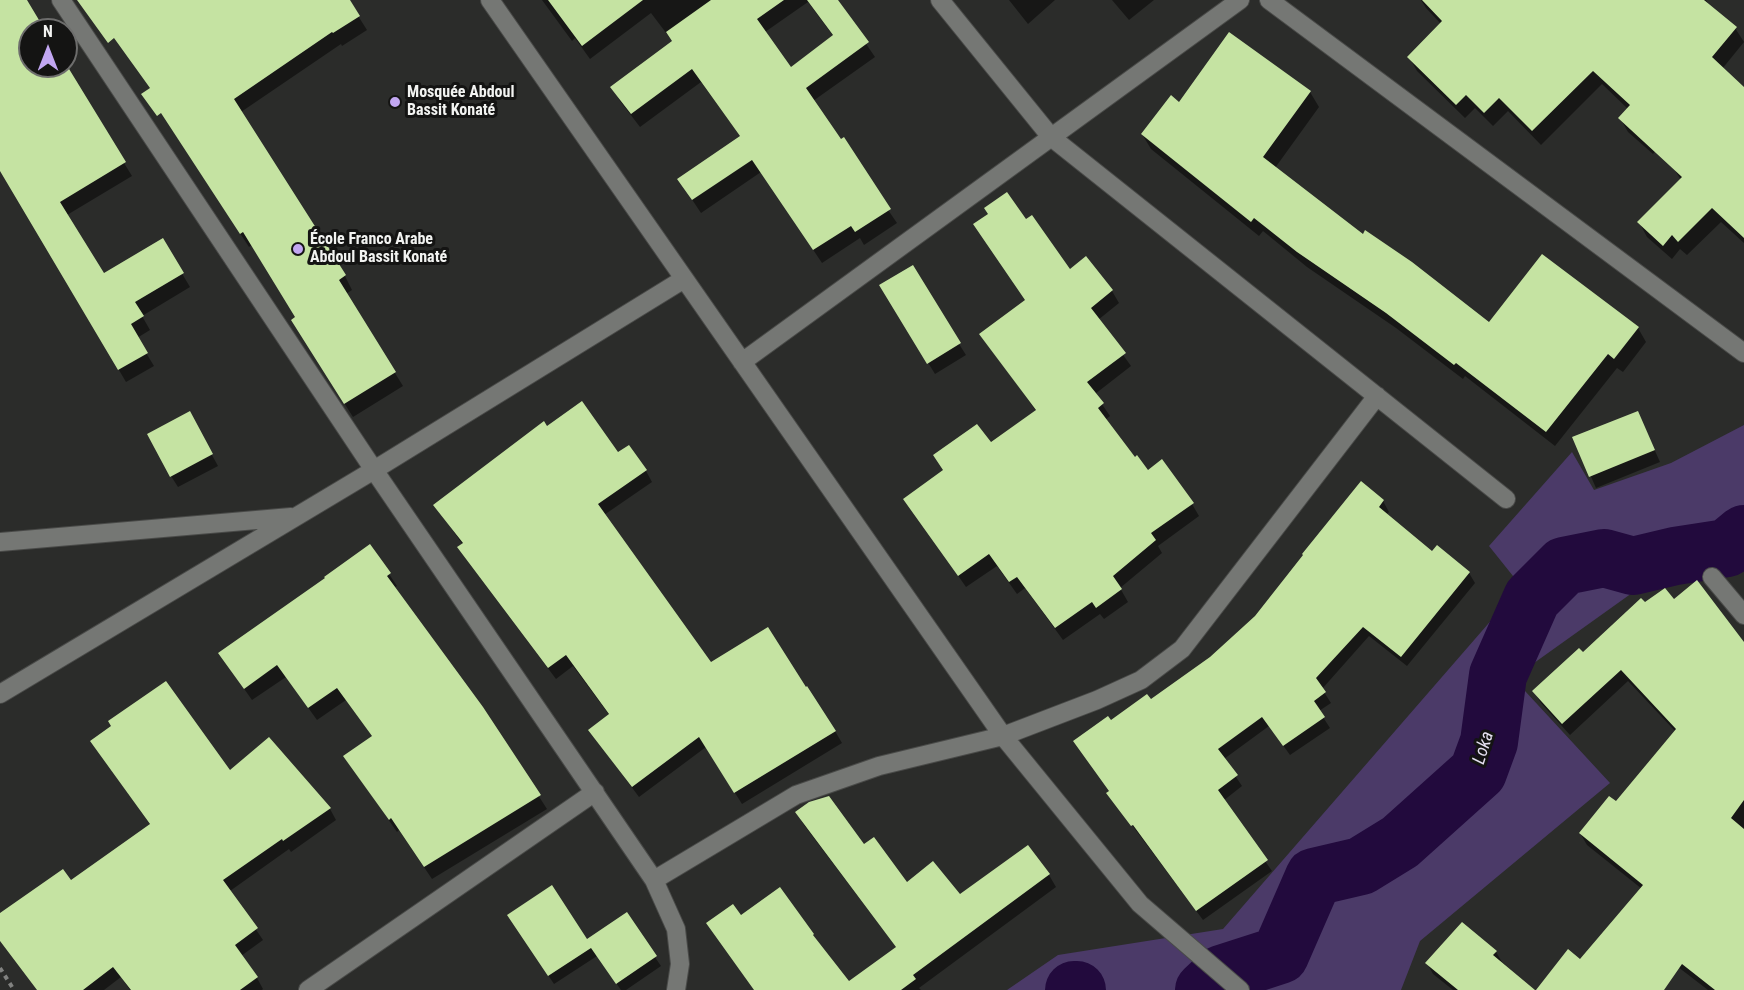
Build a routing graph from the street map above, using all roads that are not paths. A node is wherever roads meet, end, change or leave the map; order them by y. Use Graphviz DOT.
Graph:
graph roads {
  1 [pos="61,0"];
  2 [pos="490,0"];
  3 [pos="940,0"];
  4 [pos="1240,0"];
  5 [pos="1269,0"];
  6 [pos="1051,137"];
  7 [pos="684,279"];
  8 [pos="1744,353"];
  9 [pos="742,362"];
  10 [pos="1377,396"];
  11 [pos="374,470"];
  12 [pos="1506,499"];
  13 [pos="296,516"];
  14 [pos="0,542"];
  15 [pos="1712,577"];
  16 [pos="1744,615"];
  17 [pos="0,694"];
  18 [pos="1003,736"];
  19 [pos="595,792"];
  20 [pos="654,880"];
  21 [pos="309,990"];
  22 [pos="676,990"];
  23 [pos="1240,990"];
  1 -- 11 [label="street"];
  2 -- 7 [label="street"];
  3 -- 6 [label="street"];
  4 -- 6 [label="street"];
  5 -- 8 [label="street"];
  6 -- 9 [label="street"];
  6 -- 10 [label="street"];
  7 -- 9 [label="street"];
  7 -- 11 [label="street"];
  9 -- 18 [label="street"];
  10 -- 12 [label="street"];
  10 -- 18 [label="street"];
  11 -- 13 [label="street"];
  11 -- 19 [label="street"];
  13 -- 14 [label="street"];
  13 -- 17 [label="street"];
  15 -- 16 [label="street"];
  18 -- 20 [label="street"];
  18 -- 23 [label="street"];
  19 -- 20 [label="street"];
  19 -- 21 [label="street"];
  20 -- 22 [label="street"];
}
